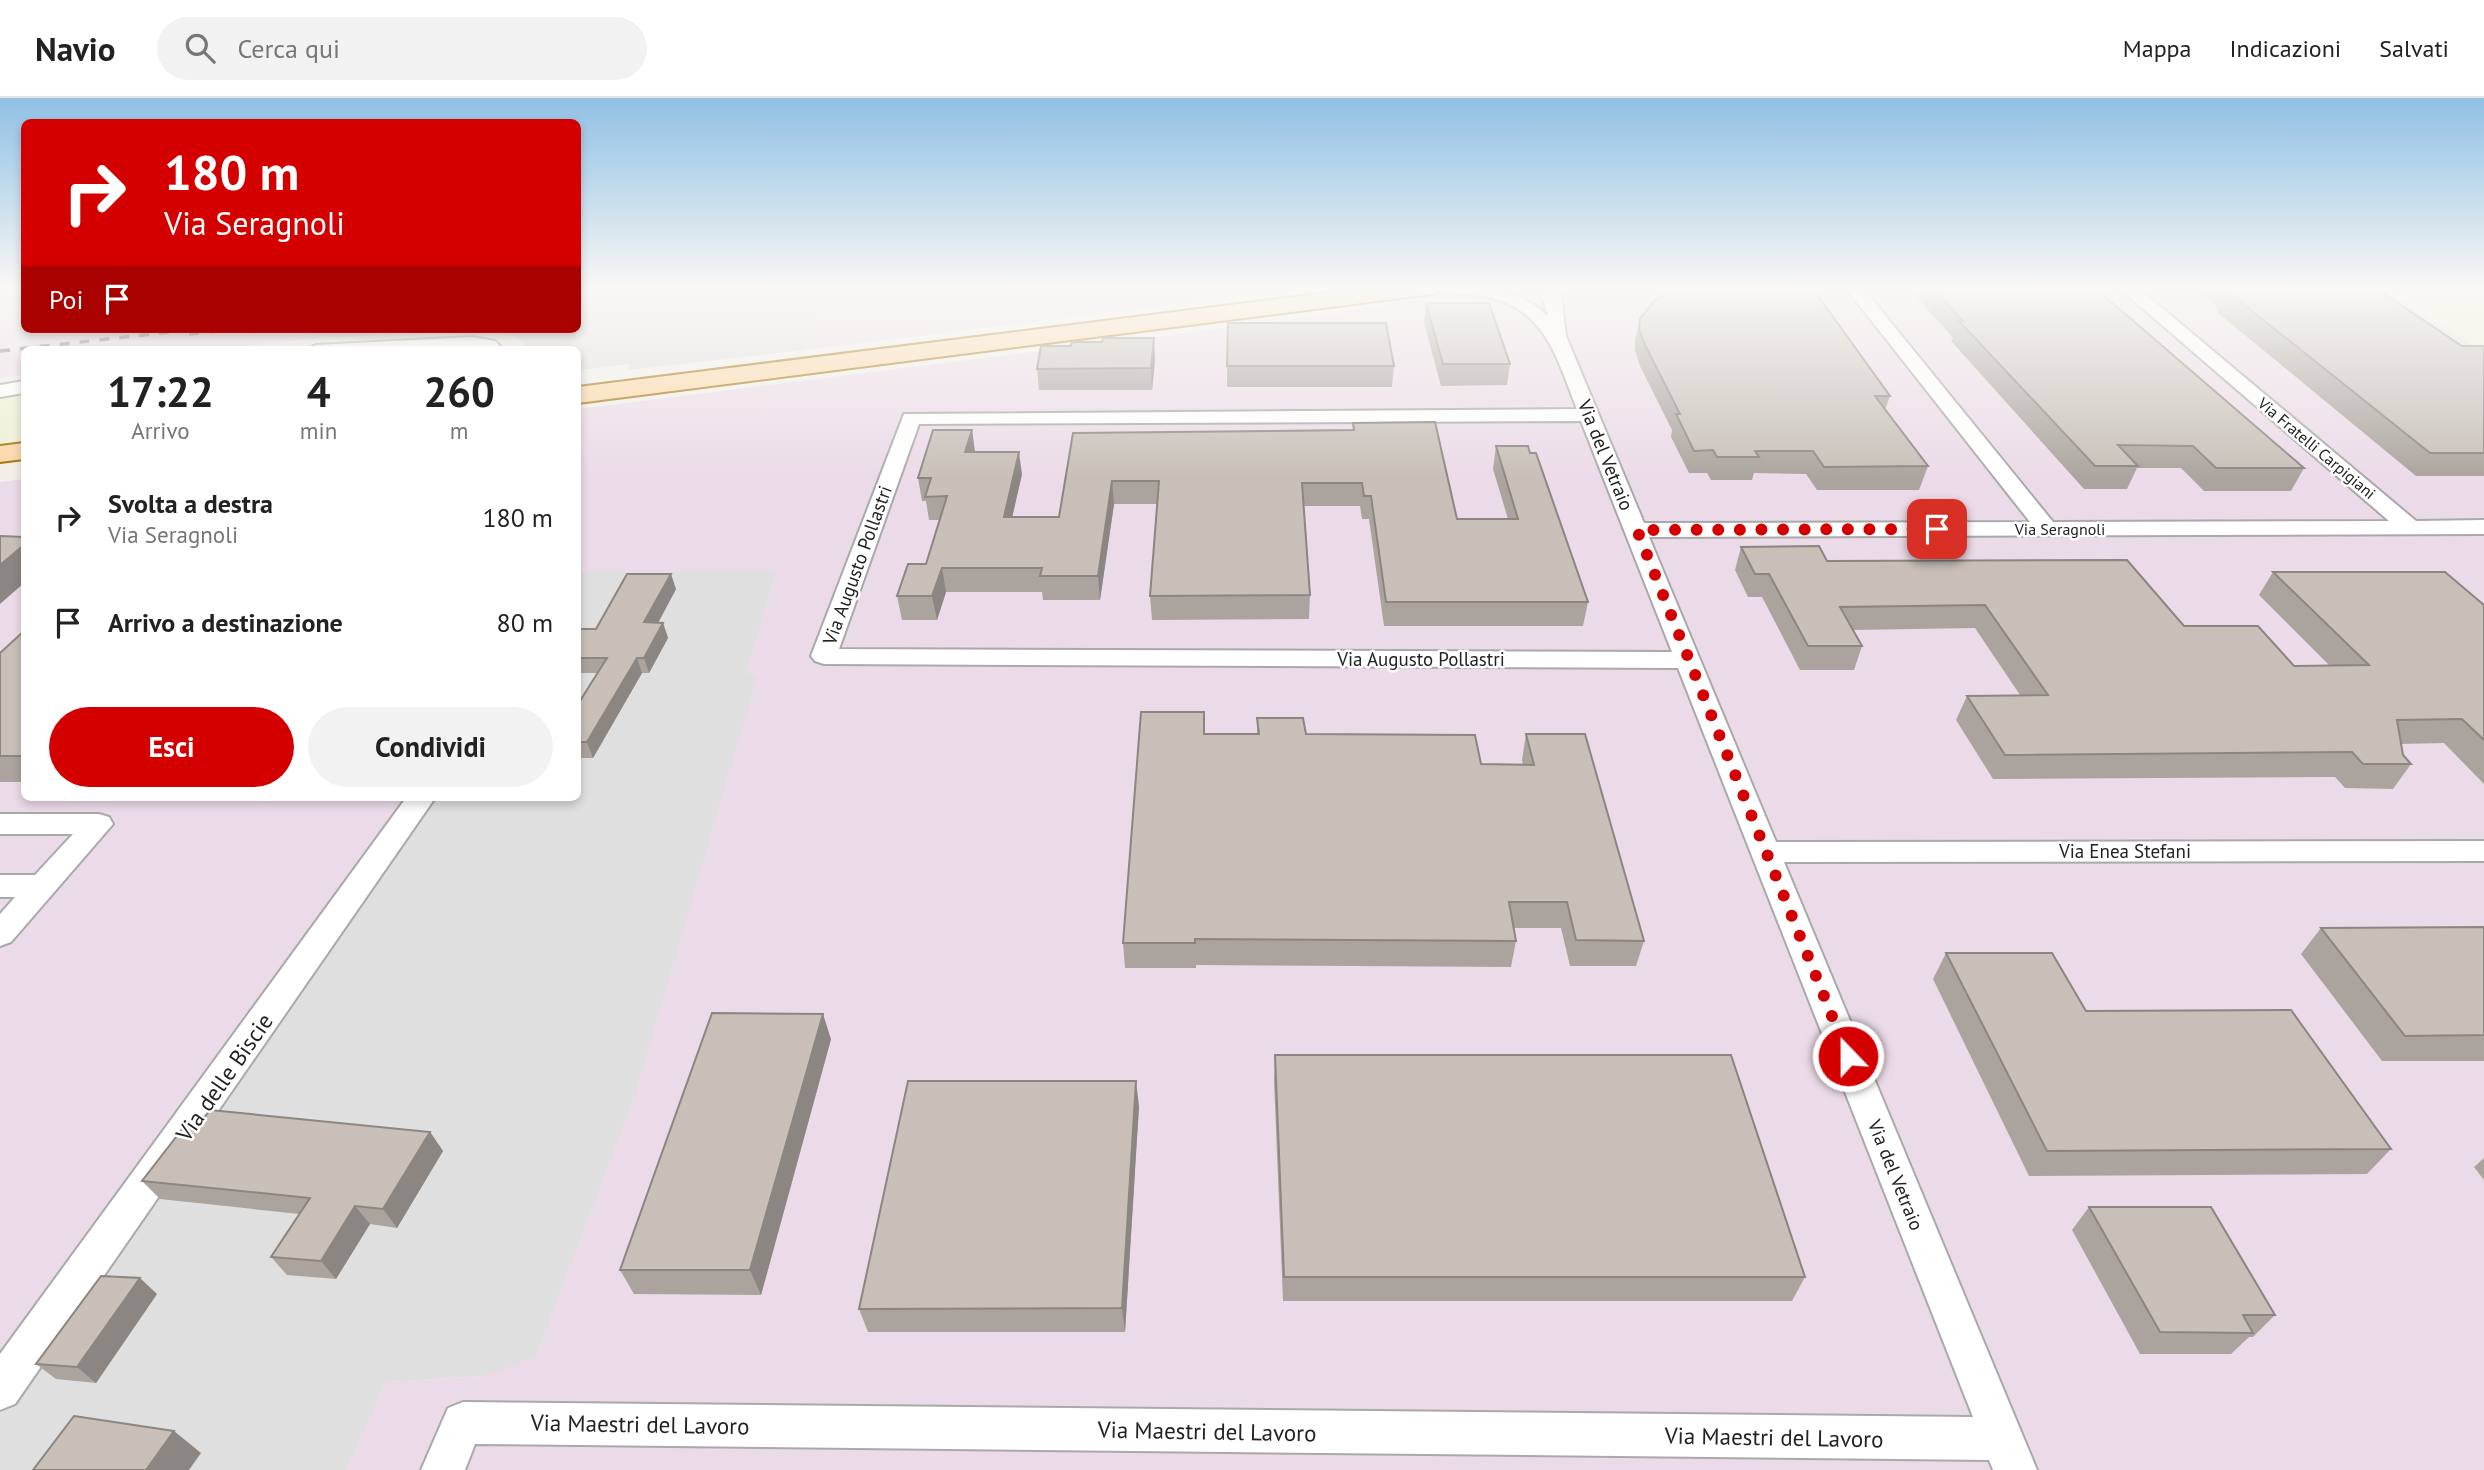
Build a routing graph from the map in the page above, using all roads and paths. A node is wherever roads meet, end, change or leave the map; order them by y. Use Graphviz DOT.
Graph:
graph roads {
  1 [pos="836,351"];
  2 [pos="926,351"];
  3 [pos="1563,351"];
  4 [pos="1905,351"];
  5 [pos="2202,351"];
  6 [pos="581,383"];
  7 [pos="21,388"];
  8 [pos="0,391"];
  9 [pos="581,395"];
  10 [pos="1590,415"];
  11 [pos="21,451"];
  12 [pos="0,454"];
  13 [pos="21,464"];
  14 [pos="0,467"];
  15 [pos="2484,527"];
  16 [pos="2047,528"];
  17 [pos="2411,528"];
  18 [pos="1637,530"];
  19 [pos="1689,660"];
  20 [pos="419,801"];
  21 [pos="0,824"];
  22 [pos="2484,851"];
  23 [pos="1766,852"];
  24 [pos="0,886"];
  25 [pos="43,886"];
  26 [pos="0,934"];
  27 [pos="0,1389"];
  28 [pos="2008,1455"];
  29 [pos="443,1470"];
  1 -- 6 [label="main road"];
  2 -- 9 [label="main road"];
  3 -- 10 [label="street, Via del Vetraio"];
  4 -- 16 [label="street"];
  5 -- 17 [label="street, Via Fratelli Carpigiani"];
  7 -- 8 [label="street"];
  10 -- 18 [label="street, Via del Vetraio"];
  10 -- 19 [label="street, Via Augusto Pollastri"];
  11 -- 12 [label="main road"];
  13 -- 14 [label="main road"];
  15 -- 17 [label="street, Via Seragnoli"];
  16 -- 17 [label="street, Via Seragnoli"];
  16 -- 18 [label="street, Via Seragnoli"];
  18 -- 19 [label="street, Via del Vetraio"];
  19 -- 23 [label="street, Via del Vetraio"];
  20 -- 27 [label="street, Via delle Biscie"];
  21 -- 25 [label="street"];
  22 -- 23 [label="street, Via Enea Stefani"];
  23 -- 28 [label="street, Via del Vetraio"];
  24 -- 25 [label="street"];
  25 -- 26 [label="street"];
  28 -- 29 [label="street, Via Maestri del Lavoro"];
}
